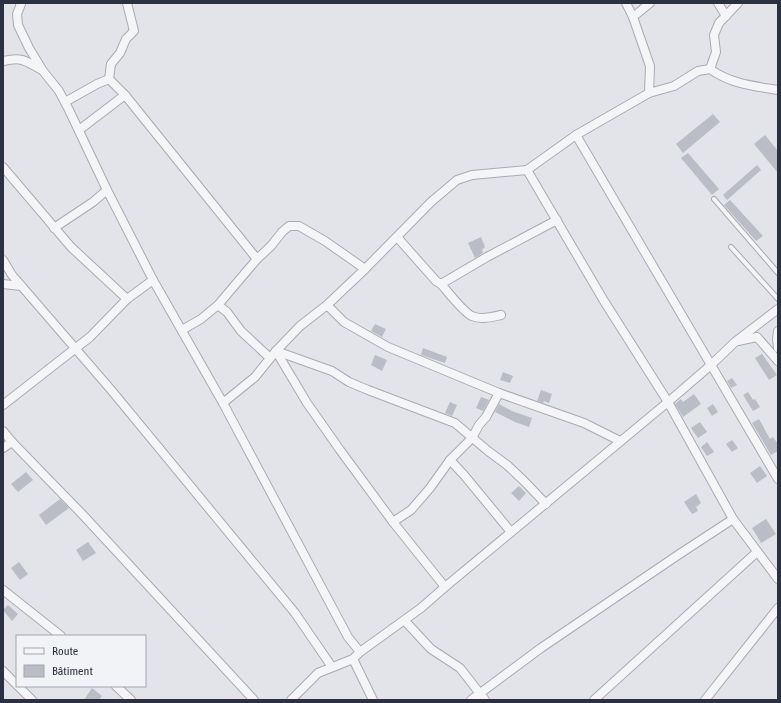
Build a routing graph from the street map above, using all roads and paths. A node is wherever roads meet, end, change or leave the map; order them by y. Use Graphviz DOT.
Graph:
graph roads {
  1 [pos="20,3"];
  2 [pos="127,3"];
  3 [pos="626,3"];
  4 [pos="650,3"];
  5 [pos="718,3"];
  6 [pos="738,3"];
  7 [pos="726,16"];
  8 [pos="633,17"];
  9 [pos="3,61"];
  10 [pos="710,69"];
  11 [pos="43,71"];
  12 [pos="109,79"];
  13 [pos="778,90"];
  14 [pos="649,93"];
  15 [pos="124,95"];
  16 [pos="65,102"];
  17 [pos="79,130"];
  18 [pos="576,135"];
  19 [pos="3,167"];
  20 [pos="527,170"];
  21 [pos="107,190"];
  22 [pos="714,199"];
  23 [pos="557,220"];
  24 [pos="54,228"];
  25 [pos="397,236"];
  26 [pos="731,247"];
  27 [pos="257,259"];
  28 [pos="3,260"];
  29 [pos="365,269"];
  30 [pos="778,274"];
  31 [pos="153,280"];
  32 [pos="3,284"];
  33 [pos="442,284"];
  34 [pos="21,286"];
  35 [pos="127,299"];
  36 [pos="778,299"];
  37 [pos="218,305"];
  38 [pos="326,305"];
  39 [pos="778,309"];
  40 [pos="501,315"];
  41 [pos="182,330"];
  42 [pos="778,331"];
  43 [pos="735,342"];
  44 [pos="74,348"];
  45 [pos="778,348"];
  46 [pos="276,351"];
  47 [pos="270,358"];
  48 [pos="778,361"];
  49 [pos="711,365"];
  50 [pos="499,393"];
  51 [pos="668,402"];
  52 [pos="223,403"];
  53 [pos="3,405"];
  54 [pos="3,431"];
  55 [pos="472,438"];
  56 [pos="620,441"];
  57 [pos="12,442"];
  58 [pos="3,448"];
  59 [pos="450,460"];
  60 [pos="778,479"];
  61 [pos="546,504"];
  62 [pos="733,519"];
  63 [pos="393,522"];
  64 [pos="511,532"];
  65 [pos="757,552"];
  66 [pos="778,579"];
  67 [pos="445,587"];
  68 [pos="3,590"];
  69 [pos="778,608"];
  70 [pos="405,621"];
  71 [pos="60,635"];
  72 [pos="360,652"];
  73 [pos="353,659"];
  74 [pos="332,667"];
  75 [pos="3,671"];
  76 [pos="16,685"];
  77 [pos="18,687"];
  78 [pos="117,687"];
  79 [pos="483,697"];
  80 [pos="32,700"];
  81 [pos="131,700"];
  82 [pos="254,700"];
  83 [pos="291,700"];
  84 [pos="373,700"];
  85 [pos="471,700"];
  86 [pos="594,700"];
  87 [pos="705,700"];
  1 -- 11 [label="street"];
  2 -- 12 [label="street"];
  3 -- 8 [label="street"];
  4 -- 8 [label="street"];
  5 -- 7 [label="street"];
  6 -- 7 [label="street"];
  7 -- 10 [label="street"];
  8 -- 14 [label="street"];
  9 -- 11 [label="street"];
  10 -- 13 [label="street"];
  10 -- 14 [label="street"];
  11 -- 16 [label="street"];
  12 -- 15 [label="street"];
  12 -- 16 [label="street"];
  14 -- 18 [label="street"];
  15 -- 17 [label="street"];
  15 -- 27 [label="street"];
  16 -- 17 [label="street"];
  17 -- 21 [label="street"];
  18 -- 20 [label="street"];
  18 -- 49 [label="street"];
  19 -- 24 [label="street"];
  20 -- 23 [label="street"];
  20 -- 25 [label="street"];
  21 -- 24 [label="street"];
  21 -- 31 [label="street"];
  22 -- 30 [label="lane"];
  23 -- 33 [label="street"];
  23 -- 51 [label="street"];
  24 -- 35 [label="street"];
  25 -- 29 [label="street"];
  25 -- 33 [label="street"];
  26 -- 36 [label="lane"];
  27 -- 29 [label="street"];
  27 -- 37 [label="street"];
  28 -- 34 [label="street"];
  29 -- 38 [label="street"];
  31 -- 35 [label="street"];
  31 -- 41 [label="street"];
  32 -- 34 [label="street"];
  33 -- 40 [label="street"];
  34 -- 44 [label="street"];
  35 -- 44 [label="street"];
  37 -- 41 [label="street"];
  37 -- 47 [label="street"];
  38 -- 46 [label="street"];
  38 -- 50 [label="street"];
  39 -- 43 [label="street"];
  41 -- 52 [label="street"];
  42 -- 45 [label="street"];
  43 -- 48 [label="street"];
  43 -- 49 [label="street"];
  44 -- 53 [label="street"];
  44 -- 74 [label="street"];
  46 -- 47 [label="street"];
  46 -- 55 [label="street"];
  46 -- 63 [label="street"];
  47 -- 52 [label="street"];
  49 -- 51 [label="street"];
  49 -- 60 [label="street"];
  50 -- 55 [label="street"];
  50 -- 56 [label="street"];
  51 -- 56 [label="street"];
  51 -- 62 [label="street"];
  52 -- 72 [label="street"];
  54 -- 57 [label="street"];
  55 -- 59 [label="street"];
  55 -- 61 [label="street"];
  56 -- 61 [label="street"];
  57 -- 58 [label="street"];
  57 -- 82 [label="street"];
  59 -- 63 [label="street"];
  59 -- 64 [label="street"];
  61 -- 64 [label="street"];
  62 -- 65 [label="street"];
  62 -- 79 [label="street"];
  63 -- 67 [label="street"];
  64 -- 67 [label="street"];
  65 -- 66 [label="street"];
  65 -- 86 [label="street"];
  67 -- 70 [label="street"];
  68 -- 71 [label="street"];
  69 -- 87 [label="street"];
  70 -- 72 [label="street"];
  70 -- 79 [label="street"];
  72 -- 73 [label="street"];
  73 -- 74 [label="street"];
  73 -- 84 [label="street"];
  74 -- 83 [label="street"];
  75 -- 76 [label="street"];
  77 -- 80 [label="street"];
  78 -- 81 [label="street"];
  79 -- 85 [label="street"];
}
